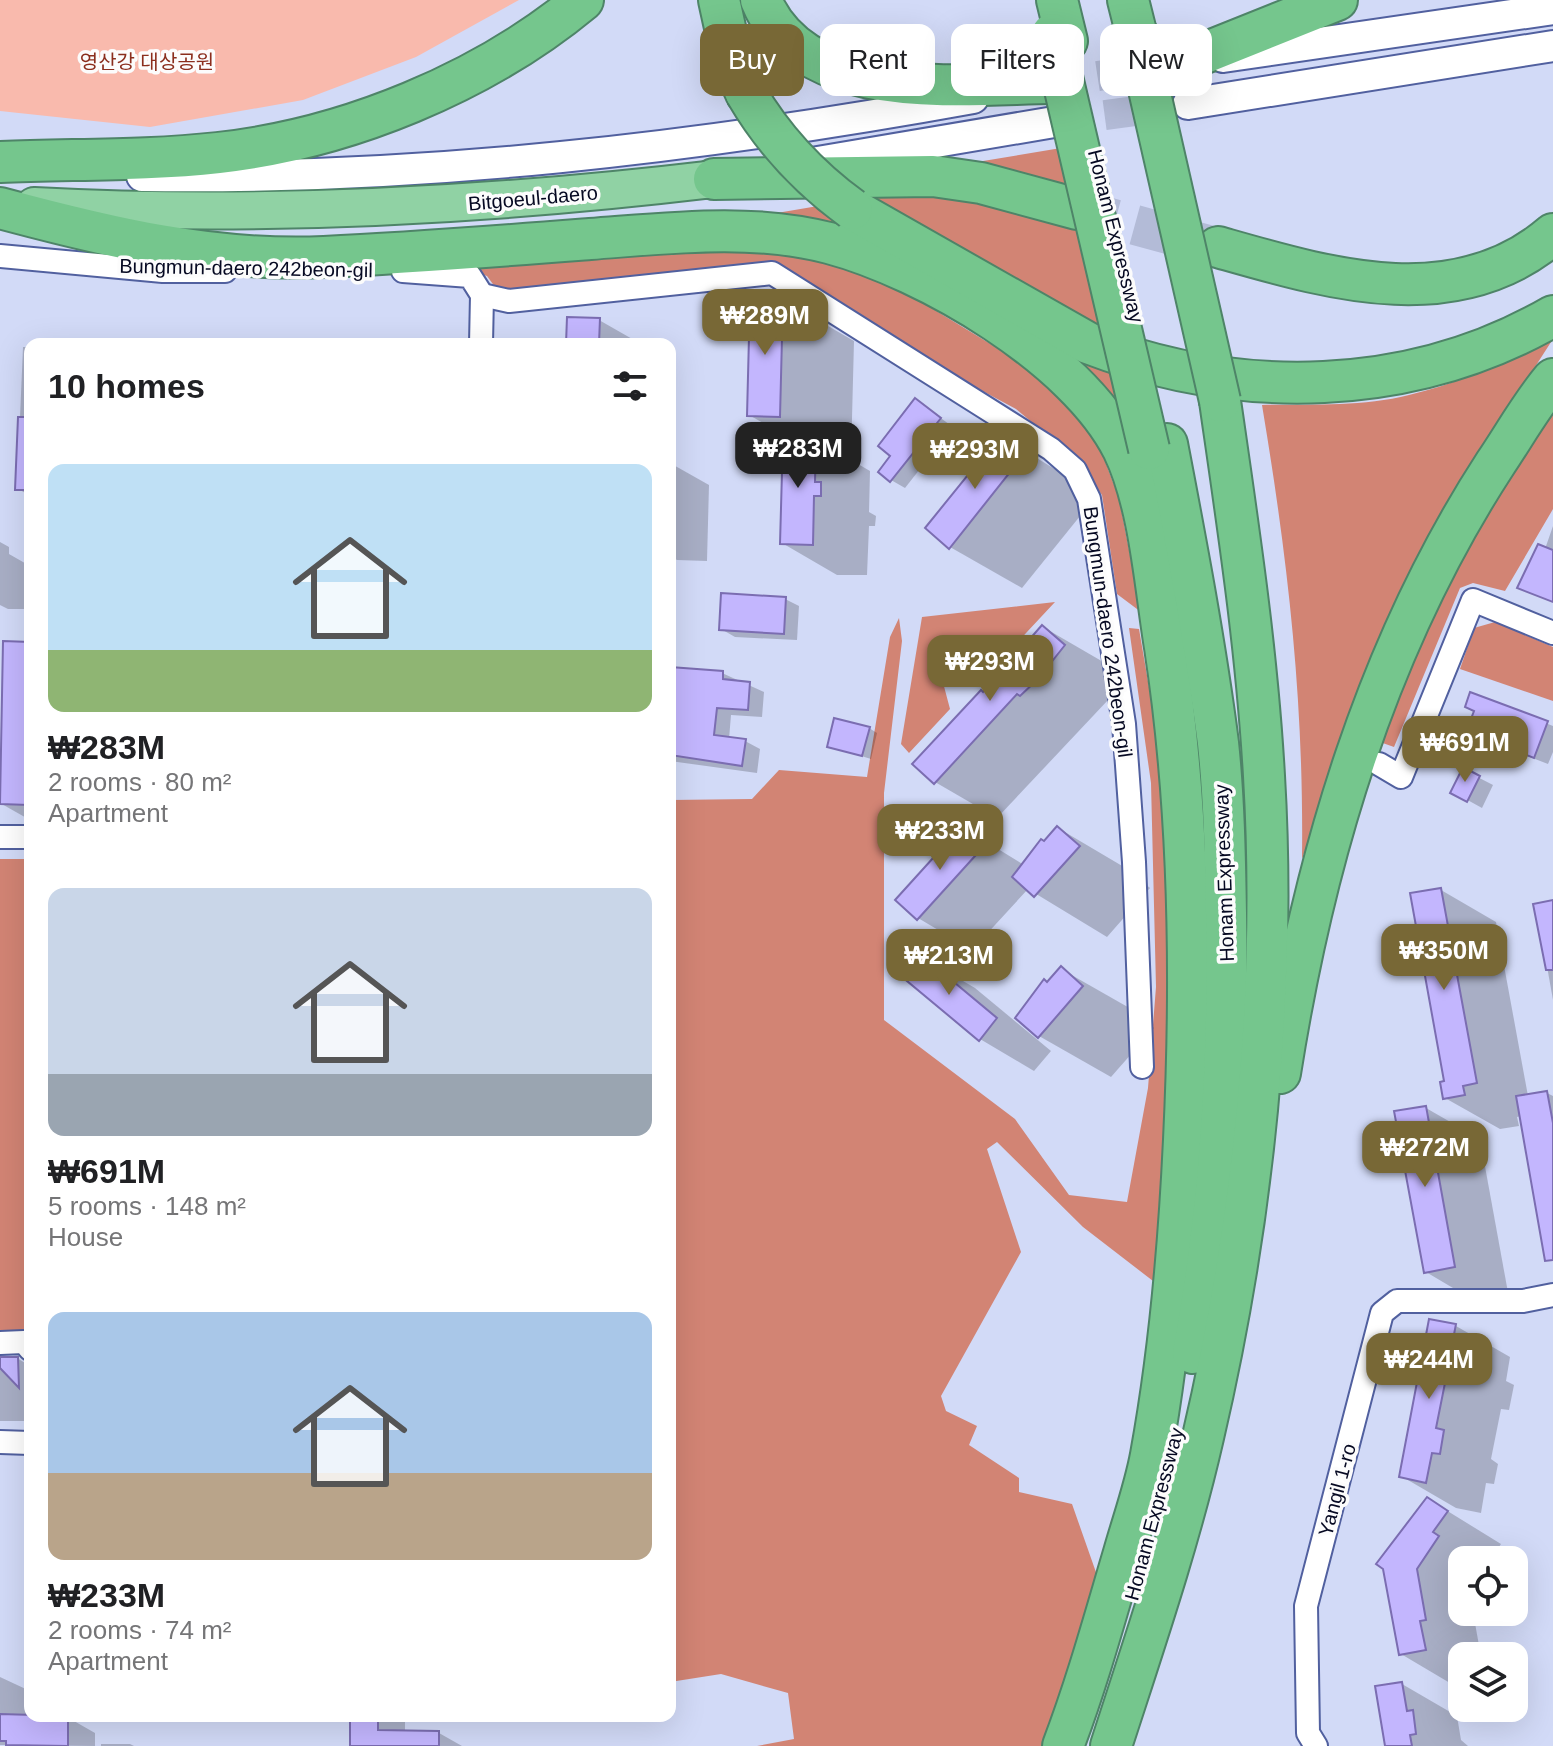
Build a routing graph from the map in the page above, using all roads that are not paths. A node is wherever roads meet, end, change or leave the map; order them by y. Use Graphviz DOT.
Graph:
graph roads {
  1 [pos="583,0"];
  2 [pos="719,0"];
  3 [pos="761,0"];
  4 [pos="1337,0"];
  5 [pos="1132,9"];
  6 [pos="1553,9"];
  7 [pos="1054,19"];
  8 [pos="1553,46"];
  9 [pos="1212,50"];
  10 [pos="1212,59"];
  11 [pos="1057,102"];
  12 [pos="1188,104"];
  13 [pos="0,163"];
  14 [pos="714,179"];
  15 [pos="0,206"];
  16 [pos="1077,209"];
  17 [pos="1553,234"];
  18 [pos="1218,247"];
  19 [pos="0,256"];
  20 [pos="482,295"];
  21 [pos="1553,316"];
  22 [pos="481,338"];
  23 [pos="1553,379"];
  24 [pos="1158,447"];
  25 [pos="1553,633"];
  26 [pos="1379,764"];
  27 [pos="0,837"];
  28 [pos="24,837"];
  29 [pos="1142,1067"];
  30 [pos="1553,1295"];
  31 [pos="1231,1307"];
  32 [pos="24,1342"];
  33 [pos="0,1343"];
  34 [pos="0,1442"];
  35 [pos="24,1443"];
  36 [pos="1150,1461"];
  37 [pos="1063,1746"];
  38 [pos="1082,1746"];
  39 [pos="1111,1746"];
  40 [pos="1316,1746"];
  1 -- 13 [label="highway"];
  2 -- 21 [label="highway, bridge"];
  3 -- 11 [label="highway"];
  4 -- 9 [label="highway"];
  5 -- 31 [label="highway, Honam Expressway, bridge"];
  6 -- 10 [label="main road"];
  7 -- 24 [label="highway, Honam Expressway"];
  8 -- 12 [label="main road"];
  11 -- 13 [label="main road, Bitgoeul-daero"];
  11 -- 14 [label="main road, Bitgoeul-daero"];
  14 -- 15 [label="highway, Bitgoeul-daero"];
  14 -- 16 [label="highway"];
  15 -- 36 [label="highway"];
  17 -- 18 [label="highway"];
  19 -- 20 [label="street, Bungmun-daero 242beon-gil"];
  20 -- 22 [label="street"];
  20 -- 29 [label="street, Bungmun-daero 242beon-gil"];
  23 -- 31 [label="highway"];
  24 -- 36 [label="highway"];
  24 -- 38 [label="highway, Honam Expressway"];
  25 -- 26 [label="street"];
  27 -- 28 [label="street"];
  30 -- 40 [label="street, Yangil 1-ro"];
  31 -- 39 [label="highway, Honam Expressway"];
  32 -- 33 [label="street"];
  34 -- 35 [label="street"];
  36 -- 37 [label="highway"];
}
